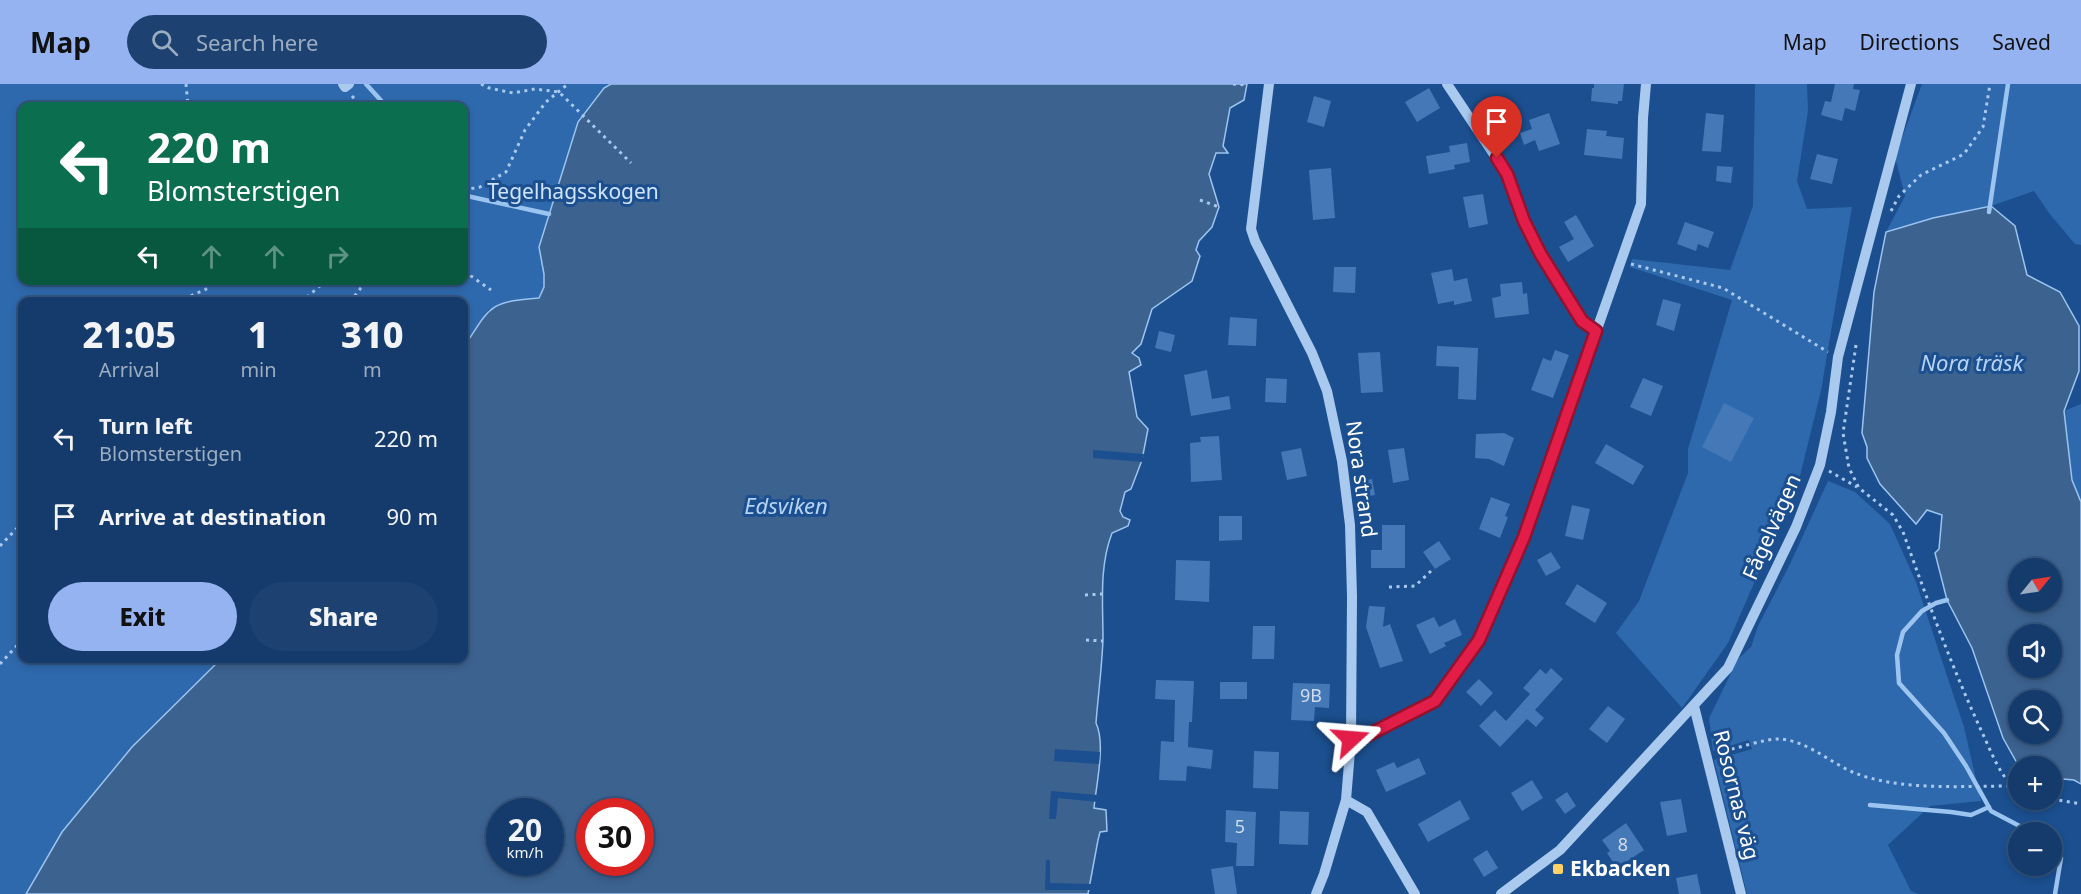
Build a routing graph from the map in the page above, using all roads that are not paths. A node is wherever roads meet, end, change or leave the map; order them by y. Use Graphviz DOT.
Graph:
graph roads {
  1 [pos="1269,84"];
  2 [pos="1447,84"];
  3 [pos="1646,84"];
  4 [pos="1911,84"];
  5 [pos="1596,331"];
  6 [pos="1694,706"];
  7 [pos="1351,739"];
  8 [pos="1346,800"];
  9 [pos="1316,894"];
  10 [pos="1415,894"];
  11 [pos="1501,894"];
  12 [pos="1741,894"];
  1 -- 7 [label="street, Nora strand"];
  2 -- 5 [label="street"];
  3 -- 5 [label="street"];
  4 -- 6 [label="street, Fågelvägen"];
  5 -- 7 [label="street"];
  6 -- 11 [label="street, Fågelvägen"];
  6 -- 12 [label="street, Rosornas väg"];
  7 -- 8 [label="street, Nora strand"];
  8 -- 9 [label="street, Nora strand"];
  8 -- 10 [label="street"];
}
